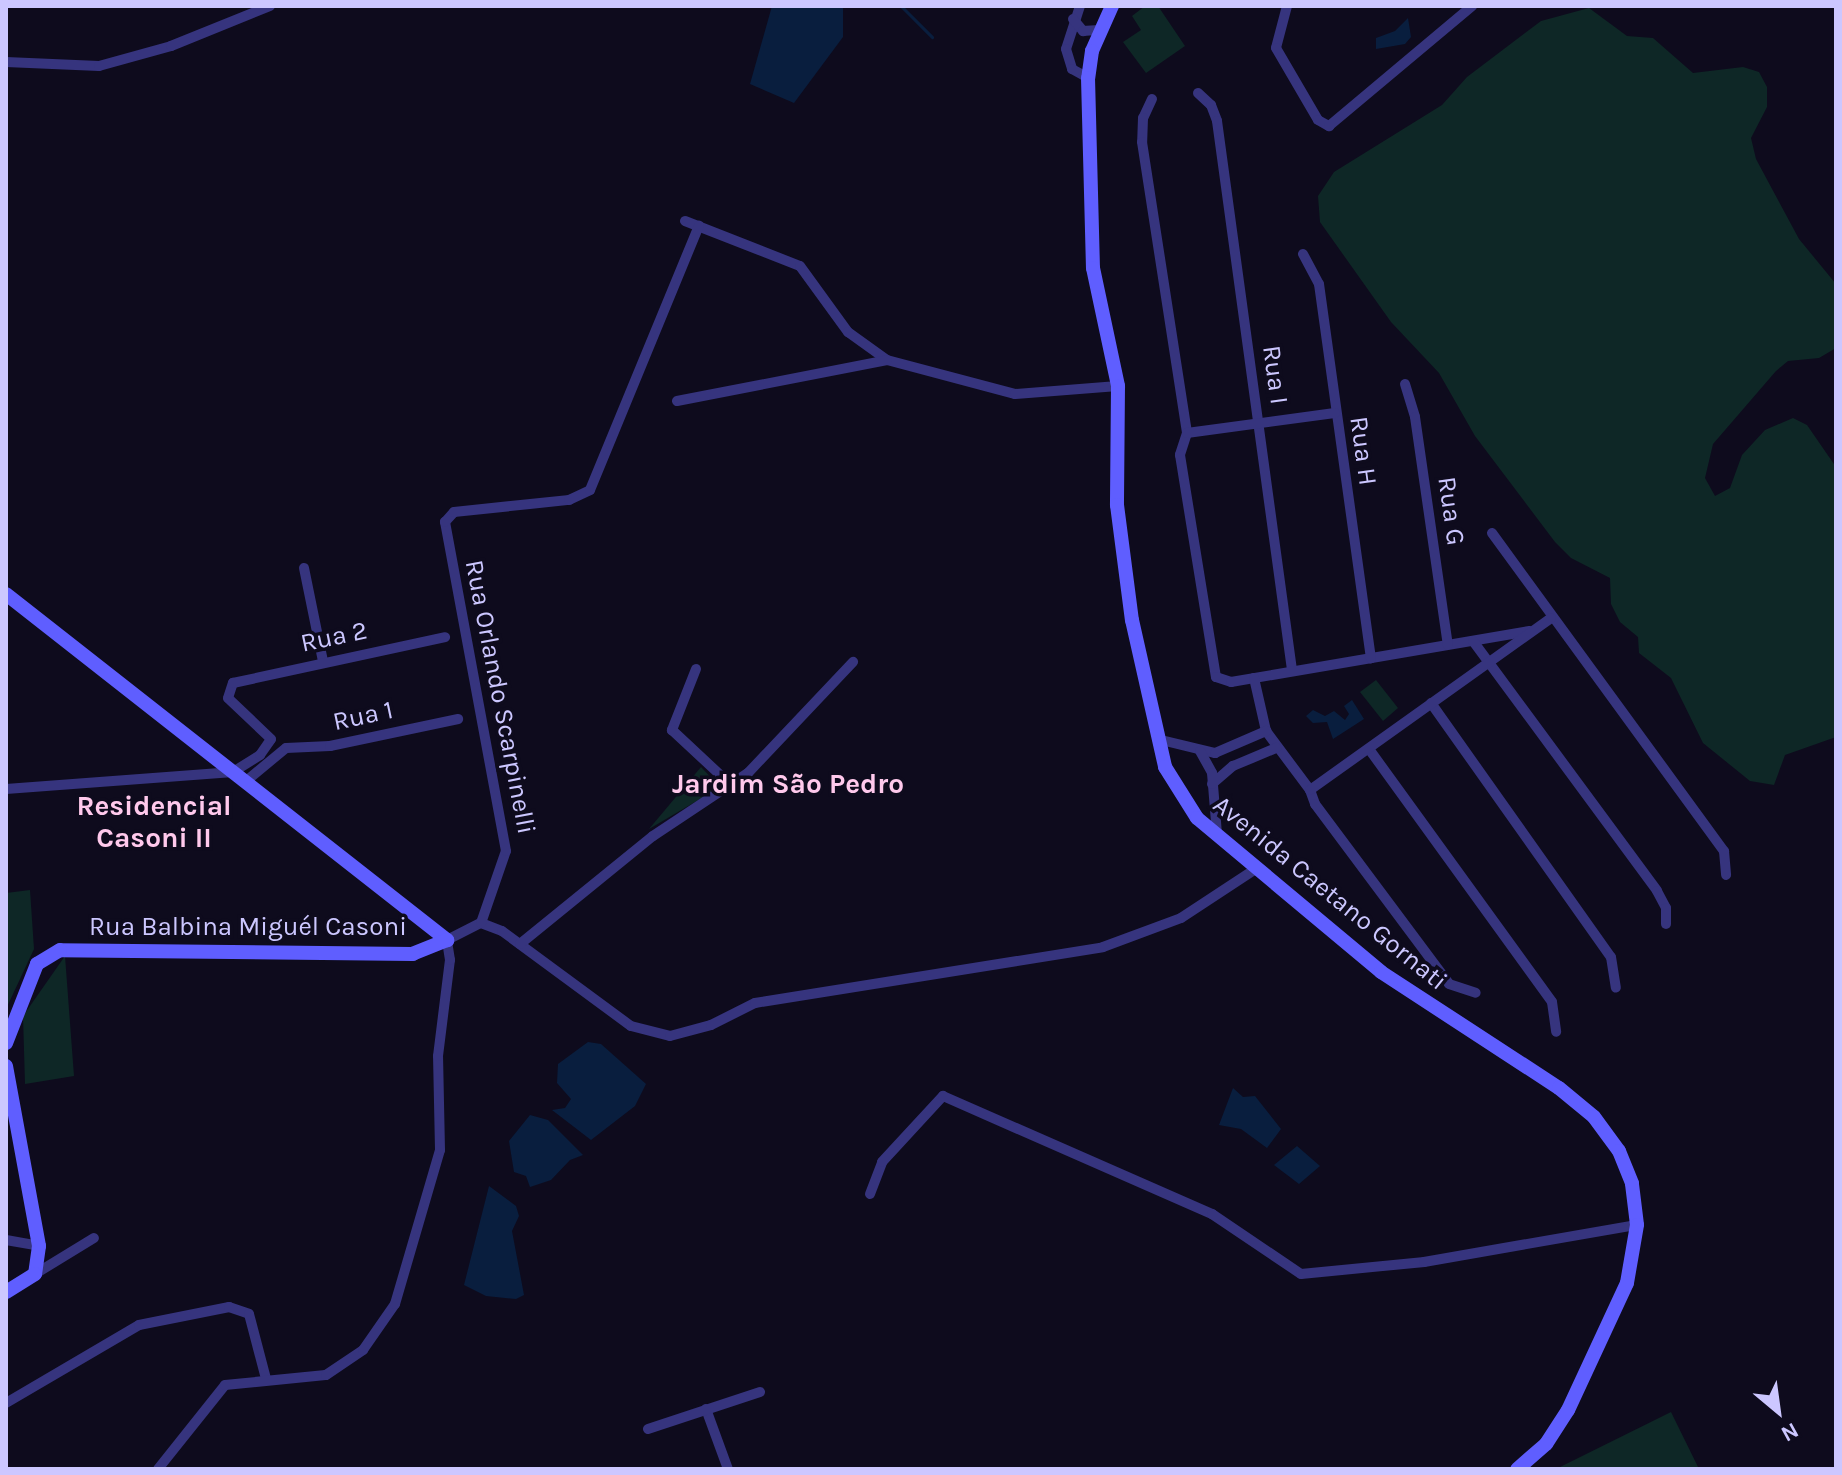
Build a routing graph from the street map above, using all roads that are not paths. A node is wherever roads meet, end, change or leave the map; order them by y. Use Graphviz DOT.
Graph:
graph roads {
  1 [pos="270,6"];
  2 [pos="1080,6"];
  3 [pos="1112,6"];
  4 [pos="1287,6"];
  5 [pos="1472,6"];
  6 [pos="1073,19"];
  7 [pos="1099,30"];
  8 [pos="6,62"];
  9 [pos="1088,78"];
  10 [pos="1198,93"];
  11 [pos="1152,99"];
  12 [pos="685,221"];
  13 [pos="699,226"];
  14 [pos="1303,254"];
  15 [pos="887,360"];
  16 [pos="1405,384"];
  17 [pos="1118,386"];
  18 [pos="677,401"];
  19 [pos="1335,413"];
  20 [pos="1260,423"];
  21 [pos="1187,433"];
  22 [pos="1492,533"];
  23 [pos="304,568"];
  24 [pos="7,596"];
  25 [pos="1551,618"];
  26 [pos="1530,631"];
  27 [pos="445,637"];
  28 [pos="1473,641"];
  29 [pos="1448,645"];
  30 [pos="1371,658"];
  31 [pos="323,661"];
  32 [pos="1489,661"];
  33 [pos="853,662"];
  34 [pos="696,669"];
  35 [pos="1292,670"];
  36 [pos="1254,678"];
  37 [pos="1431,703"];
  38 [pos="458,719"];
  39 [pos="1266,731"];
  40 [pos="1157,739"];
  41 [pos="270,742"];
  42 [pos="1276,748"];
  43 [pos="1369,749"];
  44 [pos="282,751"];
  45 [pos="1200,751"];
  46 [pos="233,772"];
  47 [pos="246,781"];
  48 [pos="1212,784"];
  49 [pos="732,786"];
  50 [pos="6,789"];
  51 [pos="1310,790"];
  52 [pos="1217,836"];
  53 [pos="1257,868"];
  54 [pos="1726,875"];
  55 [pos="481,923"];
  56 [pos="1666,924"];
  57 [pos="447,940"];
  58 [pos="520,944"];
  59 [pos="1616,988"];
  60 [pos="1476,993"];
  61 [pos="1556,1032"];
  62 [pos="6,1043"];
  63 [pos="6,1066"];
  64 [pos="8,1096"];
  65 [pos="870,1194"];
  66 [pos="1637,1225"];
  67 [pos="94,1238"];
  68 [pos="6,1240"];
  69 [pos="39,1246"];
  70 [pos="35,1274"];
  71 [pos="6,1292"];
  72 [pos="266,1379"];
  73 [pos="760,1392"];
  74 [pos="6,1403"];
  75 [pos="706,1409"];
  76 [pos="648,1429"];
  77 [pos="158,1469"];
  78 [pos="728,1469"];
  79 [pos="1517,1469"];
  1 -- 8 [label="street"];
  2 -- 6 [label="street"];
  3 -- 7 [label="main road, Avenida Caetano Gornati"];
  4 -- 5 [label="street"];
  6 -- 7 [label="street"];
  6 -- 9 [label="street"];
  7 -- 9 [label="main road, Avenida Caetano Gornati"];
  9 -- 17 [label="main road, Avenida Caetano Gornati"];
  10 -- 20 [label="street, Rua I"];
  11 -- 21 [label="street"];
  12 -- 13 [label="street"];
  13 -- 15 [label="street"];
  13 -- 55 [label="street, Rua Orlando Scarpinelli"];
  14 -- 19 [label="street, Rua H"];
  15 -- 17 [label="street"];
  15 -- 18 [label="street"];
  16 -- 29 [label="street, Rua G"];
  17 -- 40 [label="main road, Avenida Caetano Gornati"];
  19 -- 20 [label="street"];
  19 -- 30 [label="street, Rua H"];
  20 -- 21 [label="street"];
  20 -- 35 [label="street, Rua I"];
  21 -- 36 [label="street"];
  22 -- 25 [label="street"];
  23 -- 31 [label="street"];
  24 -- 46 [label="main road"];
  25 -- 26 [label="street"];
  25 -- 54 [label="street"];
  26 -- 28 [label="street"];
  26 -- 32 [label="street"];
  27 -- 31 [label="street, Rua 2"];
  28 -- 29 [label="street"];
  28 -- 32 [label="street"];
  29 -- 30 [label="street"];
  30 -- 35 [label="street"];
  31 -- 41 [label="street, Rua 2"];
  32 -- 37 [label="street"];
  32 -- 56 [label="street"];
  33 -- 49 [label="street"];
  34 -- 49 [label="street"];
  35 -- 36 [label="street"];
  36 -- 39 [label="street"];
  37 -- 43 [label="street"];
  37 -- 59 [label="street"];
  38 -- 44 [label="street, Rua 1"];
  39 -- 42 [label="street"];
  39 -- 45 [label="street"];
  40 -- 45 [label="street"];
  40 -- 52 [label="main road, Avenida Caetano Gornati"];
  41 -- 44 [label="street"];
  41 -- 46 [label="street"];
  42 -- 48 [label="street"];
  42 -- 51 [label="street"];
  43 -- 51 [label="street"];
  43 -- 61 [label="street"];
  44 -- 47 [label="street"];
  45 -- 48 [label="street"];
  46 -- 47 [label="main road"];
  46 -- 50 [label="street"];
  47 -- 57 [label="main road"];
  48 -- 52 [label="street"];
  49 -- 58 [label="street"];
  51 -- 60 [label="street"];
  52 -- 53 [label="main road, Avenida Caetano Gornati"];
  53 -- 58 [label="street"];
  53 -- 66 [label="main road, Avenida Caetano Gornati"];
  55 -- 57 [label="street"];
  55 -- 58 [label="street"];
  57 -- 62 [label="main road, Rua Balbina Miguél Casoni"];
  57 -- 72 [label="street"];
  63 -- 64 [label="main road"];
  64 -- 69 [label="main road"];
  65 -- 66 [label="street"];
  66 -- 79 [label="main road, Avenida Caetano Gornati"];
  67 -- 70 [label="street"];
  68 -- 69 [label="street"];
  69 -- 70 [label="main road"];
  70 -- 71 [label="main road"];
  72 -- 74 [label="street"];
  72 -- 77 [label="street"];
  73 -- 75 [label="street"];
  75 -- 76 [label="street"];
  75 -- 78 [label="street"];
}
